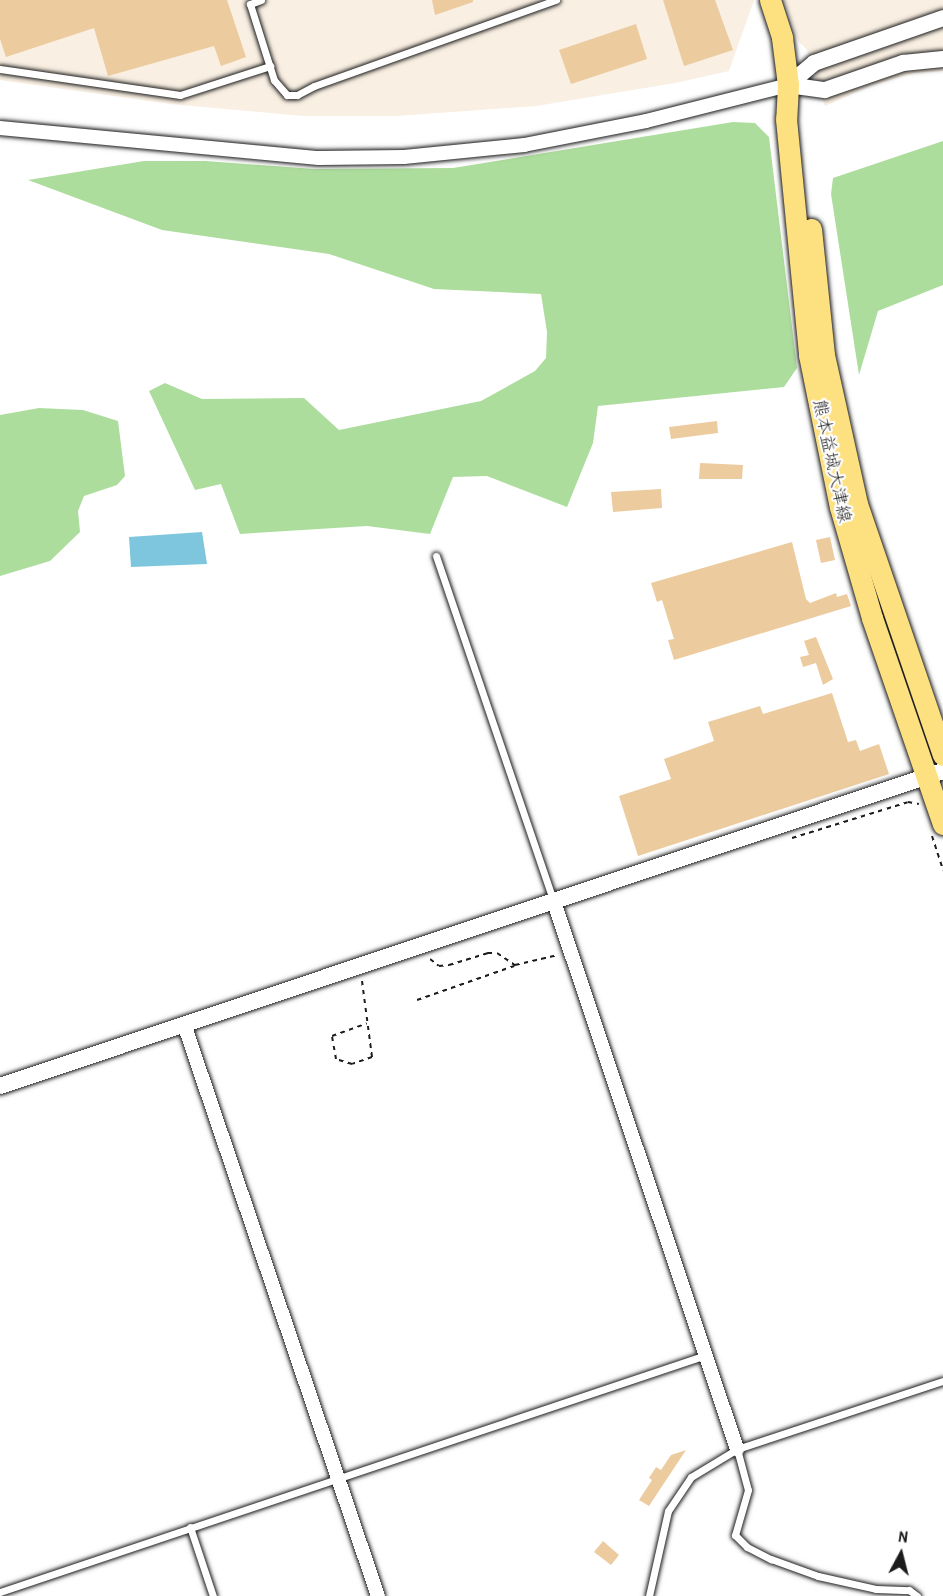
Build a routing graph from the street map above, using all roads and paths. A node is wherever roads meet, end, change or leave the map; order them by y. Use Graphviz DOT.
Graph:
graph roads {
  1 [pos="261,0"];
  2 [pos="556,0"];
  3 [pos="770,0"];
  4 [pos="943,18"];
  5 [pos="943,59"];
  6 [pos="270,66"];
  7 [pos="0,69"];
  8 [pos="788,85"];
  9 [pos="0,128"];
  10 [pos="436,556"];
  11 [pos="943,755"];
  12 [pos="936,774"];
  13 [pos="943,824"];
  14 [pos="554,902"];
  15 [pos="422,946"];
  16 [pos="571,955"];
  17 [pos="515,965"];
  18 [pos="360,966"];
  19 [pos="417,1000"];
  20 [pos="367,1023"];
  21 [pos="184,1024"];
  22 [pos="0,1086"];
  23 [pos="707,1355"];
  24 [pos="943,1381"];
  25 [pos="737,1449"];
  26 [pos="339,1477"];
  27 [pos="190,1527"];
  28 [pos="0,1592"];
  29 [pos="213,1596"];
  30 [pos="378,1596"];
  31 [pos="649,1596"];
  32 [pos="917,1596"];
  1 -- 6 [label="lane"];
  2 -- 6 [label="lane"];
  3 -- 8 [label="main road, 熊本益城大津線"];
  4 -- 8 [label="street"];
  5 -- 8 [label="street"];
  6 -- 7 [label="lane"];
  8 -- 9 [label="street"];
  8 -- 11 [label="main road, 熊本益城大津線"];
  8 -- 12 [label="main road, 熊本益城大津線"];
  10 -- 14 [label="lane"];
  12 -- 13 [label="main road, 熊本益城大津線"];
  12 -- 14 [label="street"];
  14 -- 15 [label="street"];
  14 -- 16 [label="street"];
  15 -- 17 [label="path"];
  15 -- 18 [label="street"];
  16 -- 17 [label="path"];
  16 -- 23 [label="street"];
  17 -- 19 [label="path"];
  18 -- 20 [label="path"];
  18 -- 21 [label="street"];
  20 -- 20 [label="path"];
  21 -- 22 [label="street"];
  21 -- 26 [label="street"];
  23 -- 25 [label="street"];
  23 -- 26 [label="lane"];
  24 -- 25 [label="lane"];
  25 -- 31 [label="lane"];
  25 -- 32 [label="lane"];
  26 -- 27 [label="lane"];
  26 -- 30 [label="street"];
  27 -- 28 [label="lane"];
  27 -- 29 [label="lane"];
}
